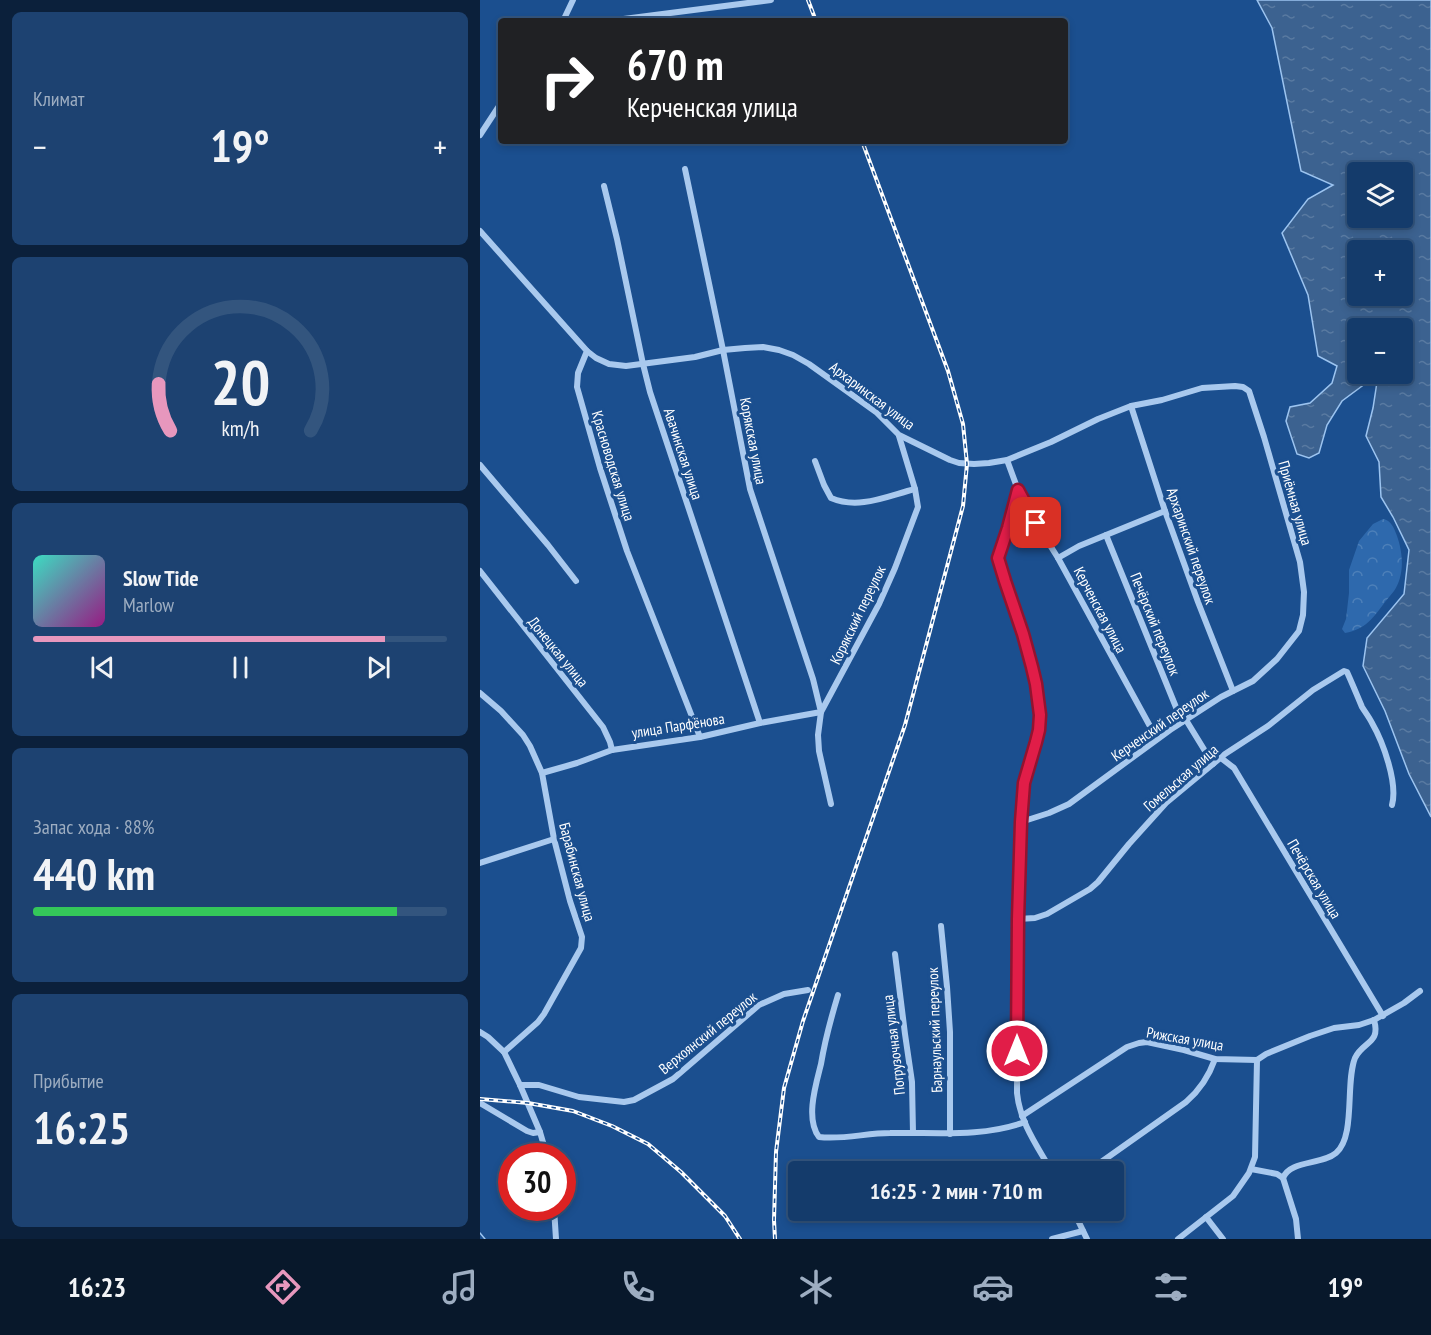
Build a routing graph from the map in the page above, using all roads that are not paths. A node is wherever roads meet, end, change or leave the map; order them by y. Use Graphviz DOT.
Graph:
graph roads {
  1 [pos="573,0"];
  2 [pos="771,0"];
  3 [pos="564,18"];
  4 [pos="631,18"];
  5 [pos="498,108"];
  6 [pos="480,135"];
  7 [pos="685,169"];
  8 [pos="604,186"];
  9 [pos="480,231"];
  10 [pos="723,350"];
  11 [pos="587,351"];
  12 [pos="643,364"];
  13 [pos="1243,387"];
  14 [pos="1131,406"];
  15 [pos="899,435"];
  16 [pos="815,460"];
  17 [pos="1007,460"];
  18 [pos="480,465"];
  19 [pos="915,489"];
  20 [pos="1018,490"];
  21 [pos="1166,512"];
  22 [pos="1106,535"];
  23 [pos="1058,558"];
  24 [pos="480,571"];
  25 [pos="576,581"];
  26 [pos="1299,631"];
  27 [pos="1233,691"];
  28 [pos="480,693"];
  29 [pos="821,712"];
  30 [pos="1184,721"];
  31 [pos="760,723"];
  32 [pos="700,737"];
  33 [pos="1156,739"];
  34 [pos="612,750"];
  35 [pos="1221,758"];
  36 [pos="1213,764"];
  37 [pos="542,773"];
  38 [pos="831,804"];
  39 [pos="1392,805"];
  40 [pos="1021,822"];
  41 [pos="554,839"];
  42 [pos="480,863"];
  43 [pos="1018,919"];
  44 [pos="941,926"];
  45 [pos="895,954"];
  46 [pos="808,990"];
  47 [pos="1420,990"];
  48 [pos="838,995"];
  49 [pos="1383,1016"];
  50 [pos="1374,1020"];
  51 [pos="480,1032"];
  52 [pos="504,1052"];
  53 [pos="1215,1059"];
  54 [pos="1257,1060"];
  55 [pos="520,1085"];
  56 [pos="480,1103"];
  57 [pos="1023,1119"];
  58 [pos="540,1132"];
  59 [pos="913,1133"];
  60 [pos="950,1134"];
  61 [pos="543,1143"];
  62 [pos="1047,1161"];
  63 [pos="1103,1161"];
  64 [pos="1251,1169"];
  65 [pos="1283,1178"];
  66 [pos="1206,1217"];
  67 [pos="555,1221"];
  68 [pos="1078,1221"];
  69 [pos="1083,1231"];
  70 [pos="556,1239"];
  71 [pos="1052,1239"];
  72 [pos="1087,1239"];
  73 [pos="1178,1239"];
  74 [pos="1223,1239"];
  75 [pos="1298,1239"];
  1 -- 3 [label="street"];
  2 -- 4 [label="street"];
  5 -- 6 [label="street"];
  7 -- 10 [label="street, Корякская улица"];
  8 -- 12 [label="street, Авачинская улица"];
  9 -- 11 [label="street"];
  10 -- 12 [label="street, Архаринская улица"];
  10 -- 15 [label="street, Архаринская улица"];
  10 -- 29 [label="street, Корякская улица"];
  11 -- 12 [label="street, Архаринская улица"];
  11 -- 32 [label="street, Красноводская улица"];
  12 -- 31 [label="street, Авачинская улица"];
  13 -- 14 [label="street, Архаринская улица"];
  13 -- 26 [label="street, Приёмная улица"];
  14 -- 17 [label="street, Архаринская улица"];
  14 -- 21 [label="street, Архаринский переулок"];
  15 -- 17 [label="street, Архаринская улица"];
  15 -- 19 [label="street, Корякский переулок"];
  16 -- 19 [label="street"];
  17 -- 20 [label="street, Керченская улица"];
  18 -- 25 [label="street"];
  19 -- 29 [label="street, Корякский переулок"];
  20 -- 23 [label="street, Керченская улица"];
  20 -- 40 [label="street"];
  21 -- 22 [label="street"];
  21 -- 27 [label="street, Архаринский переулок"];
  22 -- 23 [label="street"];
  22 -- 30 [label="street, Печёрский переулок"];
  23 -- 33 [label="street, Керченская улица"];
  24 -- 34 [label="street, Донецкая улица"];
  26 -- 27 [label="street, Керченский переулок"];
  27 -- 30 [label="street, Керченский переулок"];
  28 -- 37 [label="street, Барабинская улица"];
  29 -- 31 [label="street, улица Парфёнова"];
  29 -- 38 [label="street, Корякский переулок"];
  30 -- 33 [label="street, Керченский переулок"];
  30 -- 36 [label="street, Печёрский переулок"];
  31 -- 32 [label="street, улица Парфёнова"];
  32 -- 34 [label="street, улица Парфёнова"];
  33 -- 40 [label="street, Керченский переулок"];
  34 -- 37 [label="street, улица Парфёнова"];
  35 -- 36 [label="street, Гомельская улица"];
  35 -- 39 [label="street, Гомельская улица"];
  35 -- 49 [label="street, Печёрская улица"];
  36 -- 43 [label="street, Гомельская улица"];
  37 -- 41 [label="street, Барабинская улица"];
  40 -- 43 [label="street"];
  41 -- 42 [label="street"];
  41 -- 52 [label="street, Барабинская улица"];
  43 -- 57 [label="street"];
  44 -- 60 [label="street, Барнаульский переулок"];
  45 -- 59 [label="street, Погрузочная улица"];
  46 -- 55 [label="street, Верхоянский переулок"];
  47 -- 49 [label="street, Рижская улица"];
  48 -- 59 [label="street, Рижская улица"];
  49 -- 50 [label="street, Рижская улица"];
  50 -- 54 [label="street, Рижская улица"];
  50 -- 65 [label="street"];
  51 -- 52 [label="street"];
  52 -- 55 [label="street"];
  53 -- 54 [label="street, Рижская улица"];
  53 -- 57 [label="street, Рижская улица"];
  53 -- 63 [label="street"];
  54 -- 64 [label="street"];
  55 -- 58 [label="street"];
  56 -- 58 [label="street"];
  57 -- 60 [label="street, Рижская улица"];
  57 -- 62 [label="street"];
  58 -- 61 [label="street"];
  59 -- 60 [label="street, Рижская улица"];
  64 -- 65 [label="street"];
  64 -- 66 [label="street"];
  65 -- 75 [label="street"];
  66 -- 73 [label="street"];
  66 -- 74 [label="street"];
  67 -- 70 [label="street"];
  68 -- 69 [label="street"];
  69 -- 71 [label="street"];
  69 -- 72 [label="street"];
}
